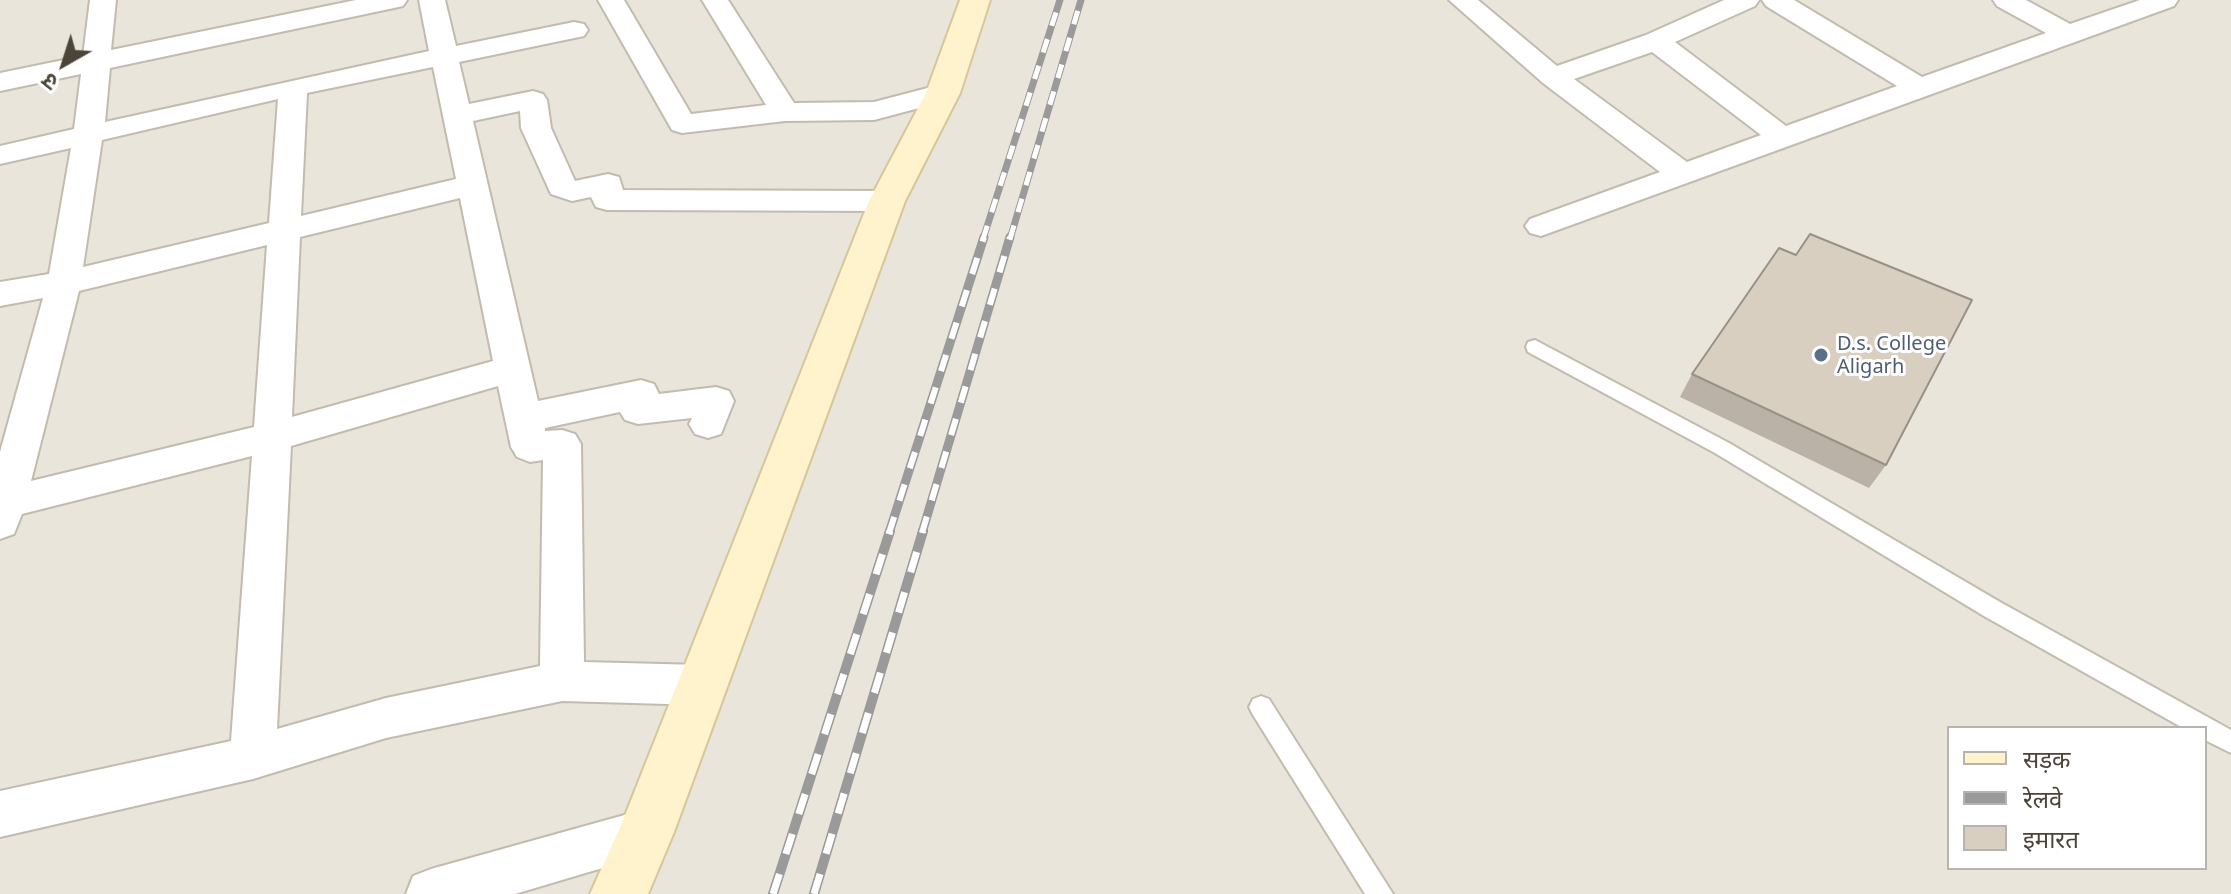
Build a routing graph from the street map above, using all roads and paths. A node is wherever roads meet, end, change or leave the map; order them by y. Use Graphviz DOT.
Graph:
graph roads {
  1 [pos="103,0"];
  2 [pos="394,0"];
  3 [pos="432,0"];
  4 [pos="611,0"];
  5 [pos="715,0"];
  6 [pos="975,0"];
  7 [pos="1462,0"];
  8 [pos="1746,0"];
  9 [pos="1775,0"];
  10 [pos="2006,0"];
  11 [pos="2165,0"];
  12 [pos="574,30"];
  13 [pos="2068,34"];
  14 [pos="1656,41"];
  15 [pos="444,56"];
  16 [pos="96,61"];
  17 [pos="1553,77"];
  18 [pos="0,82"];
  19 [pos="293,87"];
  20 [pos="1919,88"];
  21 [pos="943,93"];
  22 [pos="785,112"];
  23 [pos="458,115"];
  24 [pos="87,135"];
  25 [pos="1783,138"];
  26 [pos="0,155"];
  27 [pos="1683,174"];
  28 [pos="473,185"];
  29 [pos="887,201"];
  30 [pos="1541,226"];
  31 [pos="285,232"];
  32 [pos="64,283"];
  33 [pos="0,294"];
  34 [pos="1535,347"];
  35 [pos="513,369"];
  36 [pos="524,418"];
  37 [pos="708,424"];
  38 [pos="272,437"];
  39 [pos="2,510"];
  40 [pos="562,681"];
  41 [pos="702,685"];
  42 [pos="1261,707"];
  43 [pos="2201,726"];
  44 [pos="2207,729"];
  45 [pos="2231,742"];
  46 [pos="253,758"];
  47 [pos="0,814"];
  48 [pos="646,832"];
  49 [pos="431,894"];
  50 [pos="619,894"];
  51 [pos="1380,894"];
  1 -- 16 [label="street"];
  2 -- 16 [label="street"];
  3 -- 15 [label="street"];
  4 -- 22 [label="street"];
  5 -- 22 [label="street"];
  6 -- 21 [label="street"];
  7 -- 17 [label="street"];
  8 -- 14 [label="street"];
  9 -- 20 [label="street"];
  10 -- 13 [label="street"];
  11 -- 13 [label="street"];
  12 -- 15 [label="street"];
  13 -- 20 [label="street"];
  14 -- 17 [label="street"];
  14 -- 25 [label="street"];
  15 -- 19 [label="street"];
  15 -- 23 [label="street"];
  16 -- 18 [label="street"];
  16 -- 24 [label="street"];
  17 -- 27 [label="street"];
  19 -- 24 [label="street"];
  19 -- 31 [label="street"];
  20 -- 25 [label="street"];
  21 -- 22 [label="street"];
  21 -- 29 [label="street"];
  23 -- 28 [label="street"];
  23 -- 29 [label="street"];
  24 -- 26 [label="street"];
  24 -- 32 [label="street"];
  25 -- 27 [label="street"];
  27 -- 30 [label="street"];
  28 -- 31 [label="street"];
  28 -- 35 [label="street"];
  29 -- 41 [label="street"];
  31 -- 32 [label="street"];
  31 -- 38 [label="street"];
  32 -- 33 [label="street"];
  32 -- 39 [label="street"];
  34 -- 43 [label="lane"];
  35 -- 36 [label="street"];
  35 -- 38 [label="street"];
  36 -- 37 [label="street"];
  36 -- 40 [label="street"];
  38 -- 39 [label="street"];
  38 -- 46 [label="street"];
  40 -- 41 [label="street"];
  40 -- 46 [label="street"];
  41 -- 48 [label="street"];
  42 -- 51 [label="lane"];
  44 -- 45 [label="lane"];
  46 -- 47 [label="street"];
  48 -- 49 [label="street"];
  48 -- 50 [label="street"];
}
